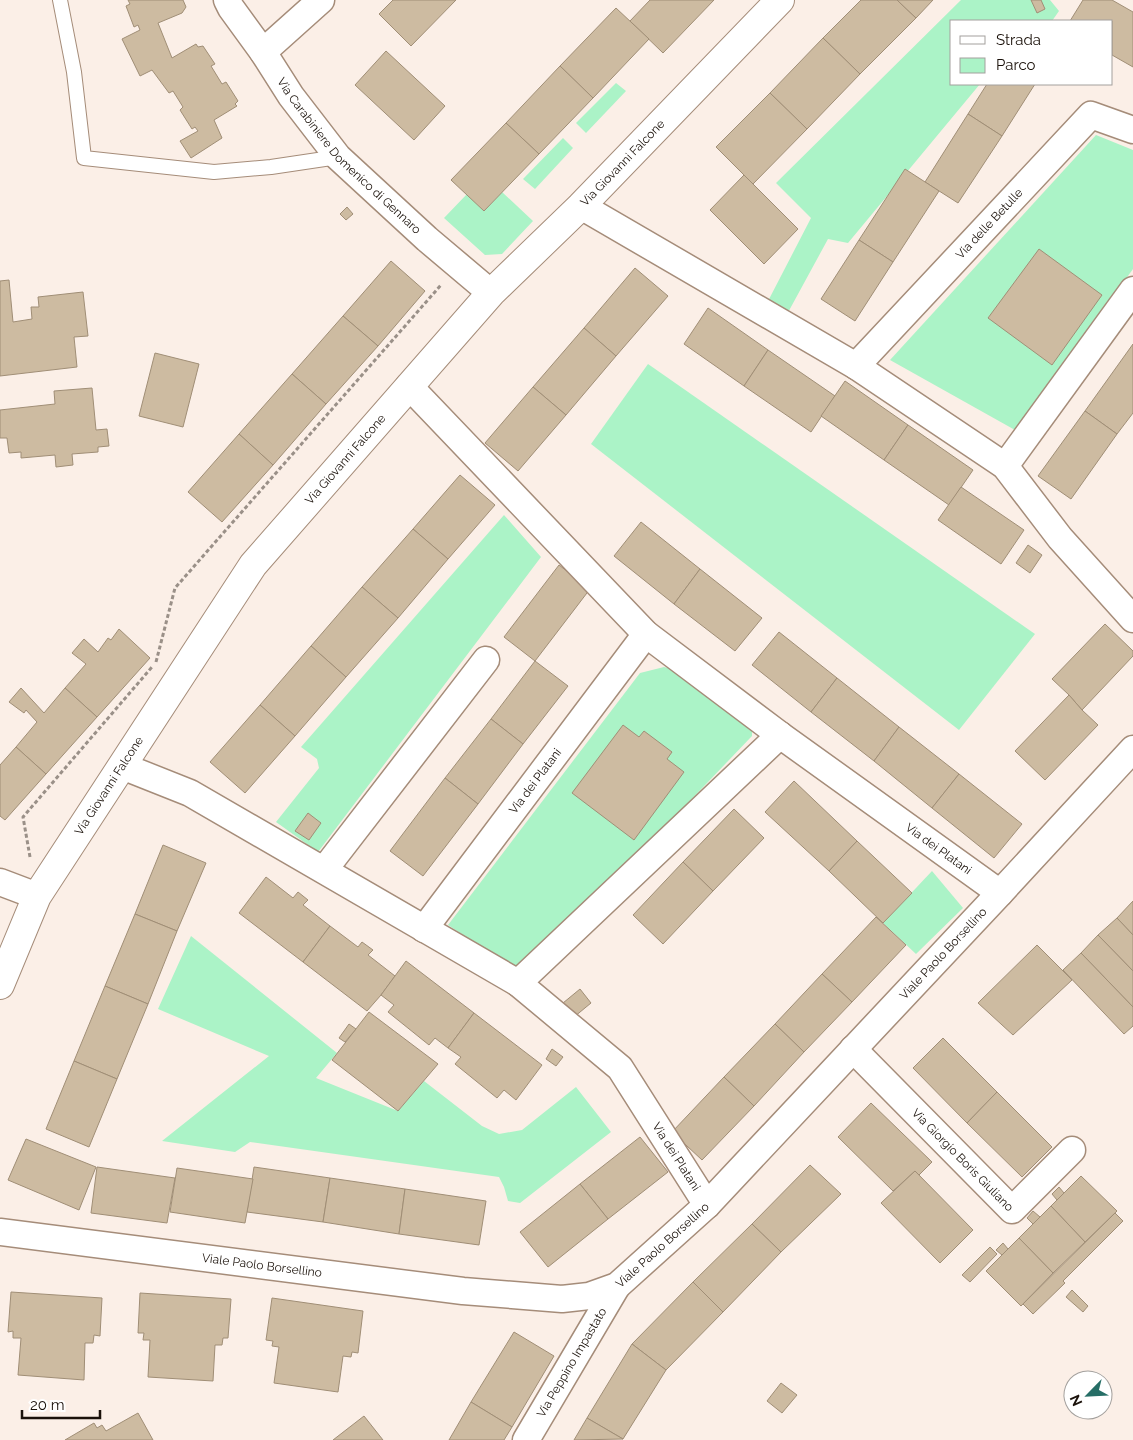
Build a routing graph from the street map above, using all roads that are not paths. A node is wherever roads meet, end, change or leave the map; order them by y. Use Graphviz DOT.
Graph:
graph roads {
  1 [pos="60,0"];
  2 [pos="227,0"];
  3 [pos="320,0"];
  4 [pos="780,0"];
  5 [pos="263,52"];
  6 [pos="1133,130"];
  7 [pos="338,157"];
  8 [pos="581,206"];
  9 [pos="1133,290"];
  10 [pos="491,293"];
  11 [pos="856,366"];
  12 [pos="409,386"];
  13 [pos="1005,466"];
  14 [pos="1133,619"];
  15 [pos="646,634"];
  16 [pos="486,660"];
  17 [pos="780,735"];
  18 [pos="1133,749"];
  19 [pos="122,766"];
  20 [pos="324,870"];
  21 [pos="0,882"];
  22 [pos="1000,893"];
  23 [pos="37,896"];
  24 [pos="424,929"];
  25 [pos="518,983"];
  26 [pos="0,985"];
  27 [pos="853,1050"];
  28 [pos="1072,1150"];
  29 [pos="707,1205"];
  30 [pos="0,1232"];
  31 [pos="617,1286"];
  32 [pos="526,1440"];
  1 -- 7 [label="lane"];
  2 -- 5 [label="street, Via Carabiniere Domenico di Gennaro"];
  3 -- 5 [label="street"];
  4 -- 8 [label="street, Via Giovanni Falcone"];
  5 -- 7 [label="street, Via Carabiniere Domenico di Gennaro"];
  6 -- 11 [label="street, Via delle Betulle"];
  7 -- 10 [label="street, Via Carabiniere Domenico di Gennaro"];
  8 -- 10 [label="street, Via Giovanni Falcone"];
  8 -- 11 [label="street"];
  9 -- 13 [label="street"];
  10 -- 12 [label="street, Via Giovanni Falcone"];
  11 -- 13 [label="street"];
  12 -- 15 [label="street, Via dei Platani"];
  12 -- 19 [label="street, Via Giovanni Falcone"];
  13 -- 14 [label="street"];
  15 -- 17 [label="street, Via dei Platani"];
  15 -- 24 [label="street, Via dei Platani"];
  16 -- 20 [label="street"];
  17 -- 22 [label="street, Via dei Platani"];
  17 -- 25 [label="street"];
  18 -- 22 [label="street, Viale Paolo Borsellino"];
  19 -- 20 [label="street, Via dei Platani"];
  19 -- 23 [label="street, Via Giovanni Falcone"];
  20 -- 24 [label="street, Via dei Platani"];
  21 -- 23 [label="street"];
  22 -- 27 [label="street, Viale Paolo Borsellino"];
  23 -- 26 [label="street, Via Giovanni Falcone"];
  24 -- 25 [label="street, Via dei Platani"];
  25 -- 29 [label="street, Via dei Platani"];
  27 -- 28 [label="street, Via Giorgio Boris Giuliano"];
  27 -- 29 [label="street, Viale Paolo Borsellino"];
  29 -- 31 [label="street, Viale Paolo Borsellino"];
  30 -- 31 [label="street, Viale Paolo Borsellino"];
  31 -- 32 [label="street, Via Peppino Impastato"];
}
